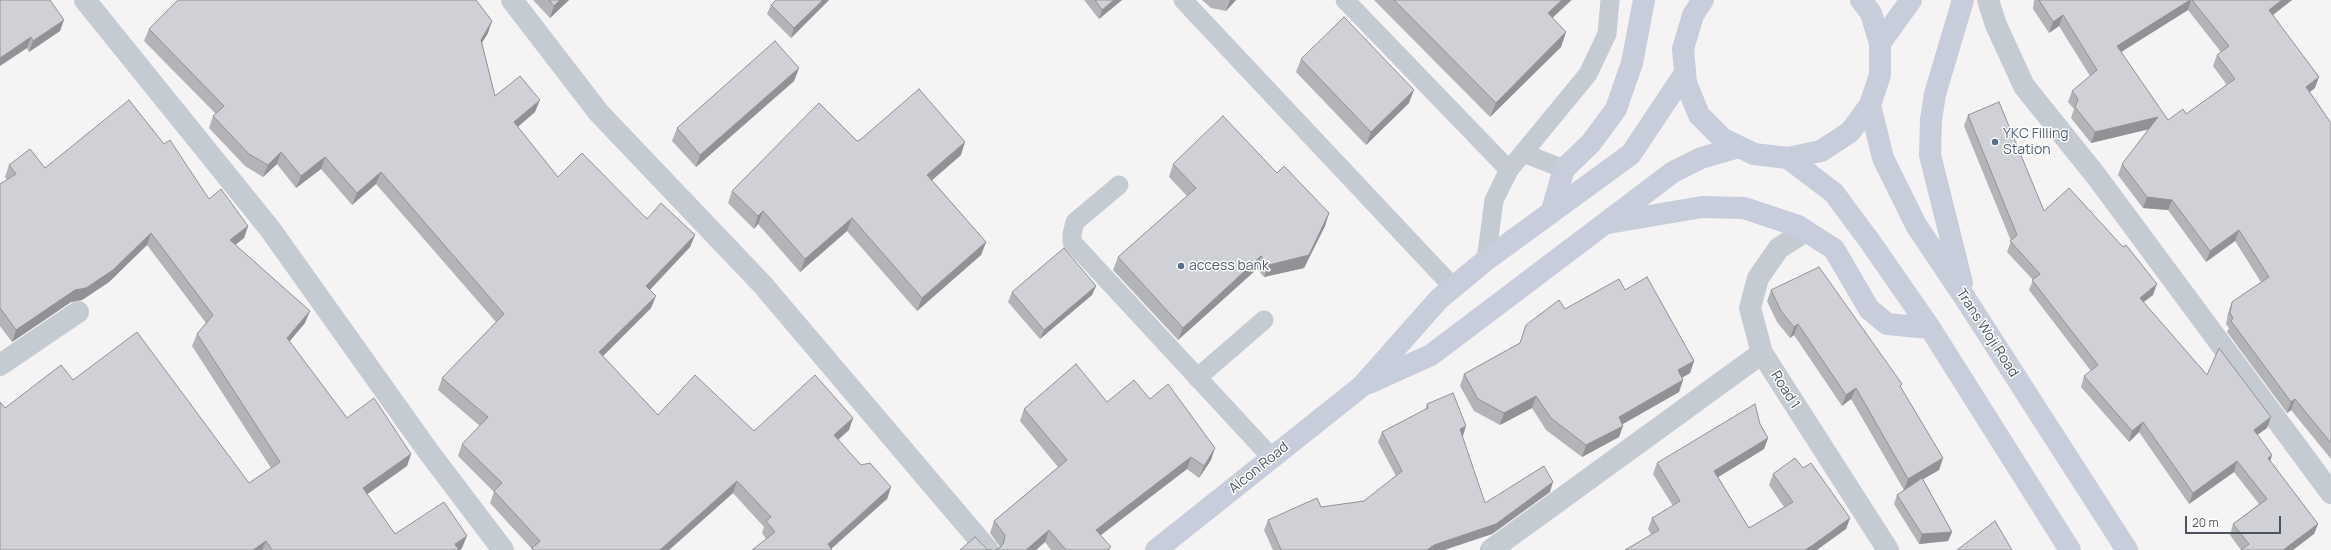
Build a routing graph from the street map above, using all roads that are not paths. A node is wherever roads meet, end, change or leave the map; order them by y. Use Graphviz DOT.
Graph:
graph roads {
  1 [pos="85,0"];
  2 [pos="512,0"];
  3 [pos="1183,0"];
  4 [pos="1345,0"];
  5 [pos="1610,0"];
  6 [pos="1644,0"];
  7 [pos="1861,0"];
  8 [pos="1911,0"];
  9 [pos="1963,0"];
  10 [pos="1988,0"];
  11 [pos="1695,5"];
  12 [pos="1880,43"];
  13 [pos="1685,73"];
  14 [pos="1870,105"];
  15 [pos="1739,147"];
  16 [pos="1523,153"];
  17 [pos="1788,158"];
  18 [pos="1564,169"];
  19 [pos="1509,170"];
  20 [pos="1119,184"];
  21 [pos="1551,213"];
  22 [pos="1605,223"];
  23 [pos="1806,231"];
  24 [pos="1486,260"];
  25 [pos="1453,287"];
  26 [pos="1965,298"];
  27 [pos="78,312"];
  28 [pos="1264,320"];
  29 [pos="1930,328"];
  30 [pos="1762,353"];
  31 [pos="0,365"];
  32 [pos="1197,378"];
  33 [pos="1362,386"];
  34 [pos="1272,458"];
  35 [pos="2331,493"];
  36 [pos="503,550"];
  37 [pos="988,550"];
  38 [pos="1156,550"];
  39 [pos="1491,550"];
  40 [pos="1888,550"];
  41 [pos="2070,550"];
  42 [pos="2127,550"];
  1 -- 36 [label="street"];
  2 -- 37 [label="street"];
  3 -- 25 [label="lane"];
  4 -- 19 [label="lane"];
  5 -- 16 [label="lane"];
  6 -- 18 [label="main road"];
  7 -- 12 [label="main road"];
  8 -- 12 [label="main road"];
  9 -- 26 [label="main road"];
  10 -- 35 [label="street"];
  11 -- 13 [label="main road"];
  12 -- 14 [label="main road"];
  13 -- 15 [label="main road"];
  13 -- 21 [label="main road"];
  14 -- 17 [label="main road"];
  14 -- 26 [label="main road, Trans Woji Road"];
  15 -- 17 [label="main road"];
  15 -- 22 [label="main road"];
  16 -- 18 [label="lane"];
  16 -- 19 [label="lane"];
  17 -- 29 [label="main road"];
  18 -- 21 [label="main road"];
  19 -- 24 [label="lane"];
  20 -- 32 [label="lane"];
  21 -- 24 [label="main road"];
  22 -- 23 [label="main road"];
  22 -- 33 [label="main road"];
  23 -- 29 [label="main road"];
  23 -- 30 [label="street, Road 1"];
  24 -- 25 [label="main road"];
  25 -- 33 [label="main road"];
  26 -- 42 [label="main road, Trans Woji Road"];
  27 -- 31 [label="street"];
  28 -- 32 [label="lane"];
  29 -- 41 [label="main road"];
  30 -- 39 [label="street"];
  30 -- 40 [label="street, Road 1"];
  32 -- 34 [label="lane"];
  33 -- 34 [label="main road, Alcon Road"];
  34 -- 38 [label="main road, Alcon Road"];
}
